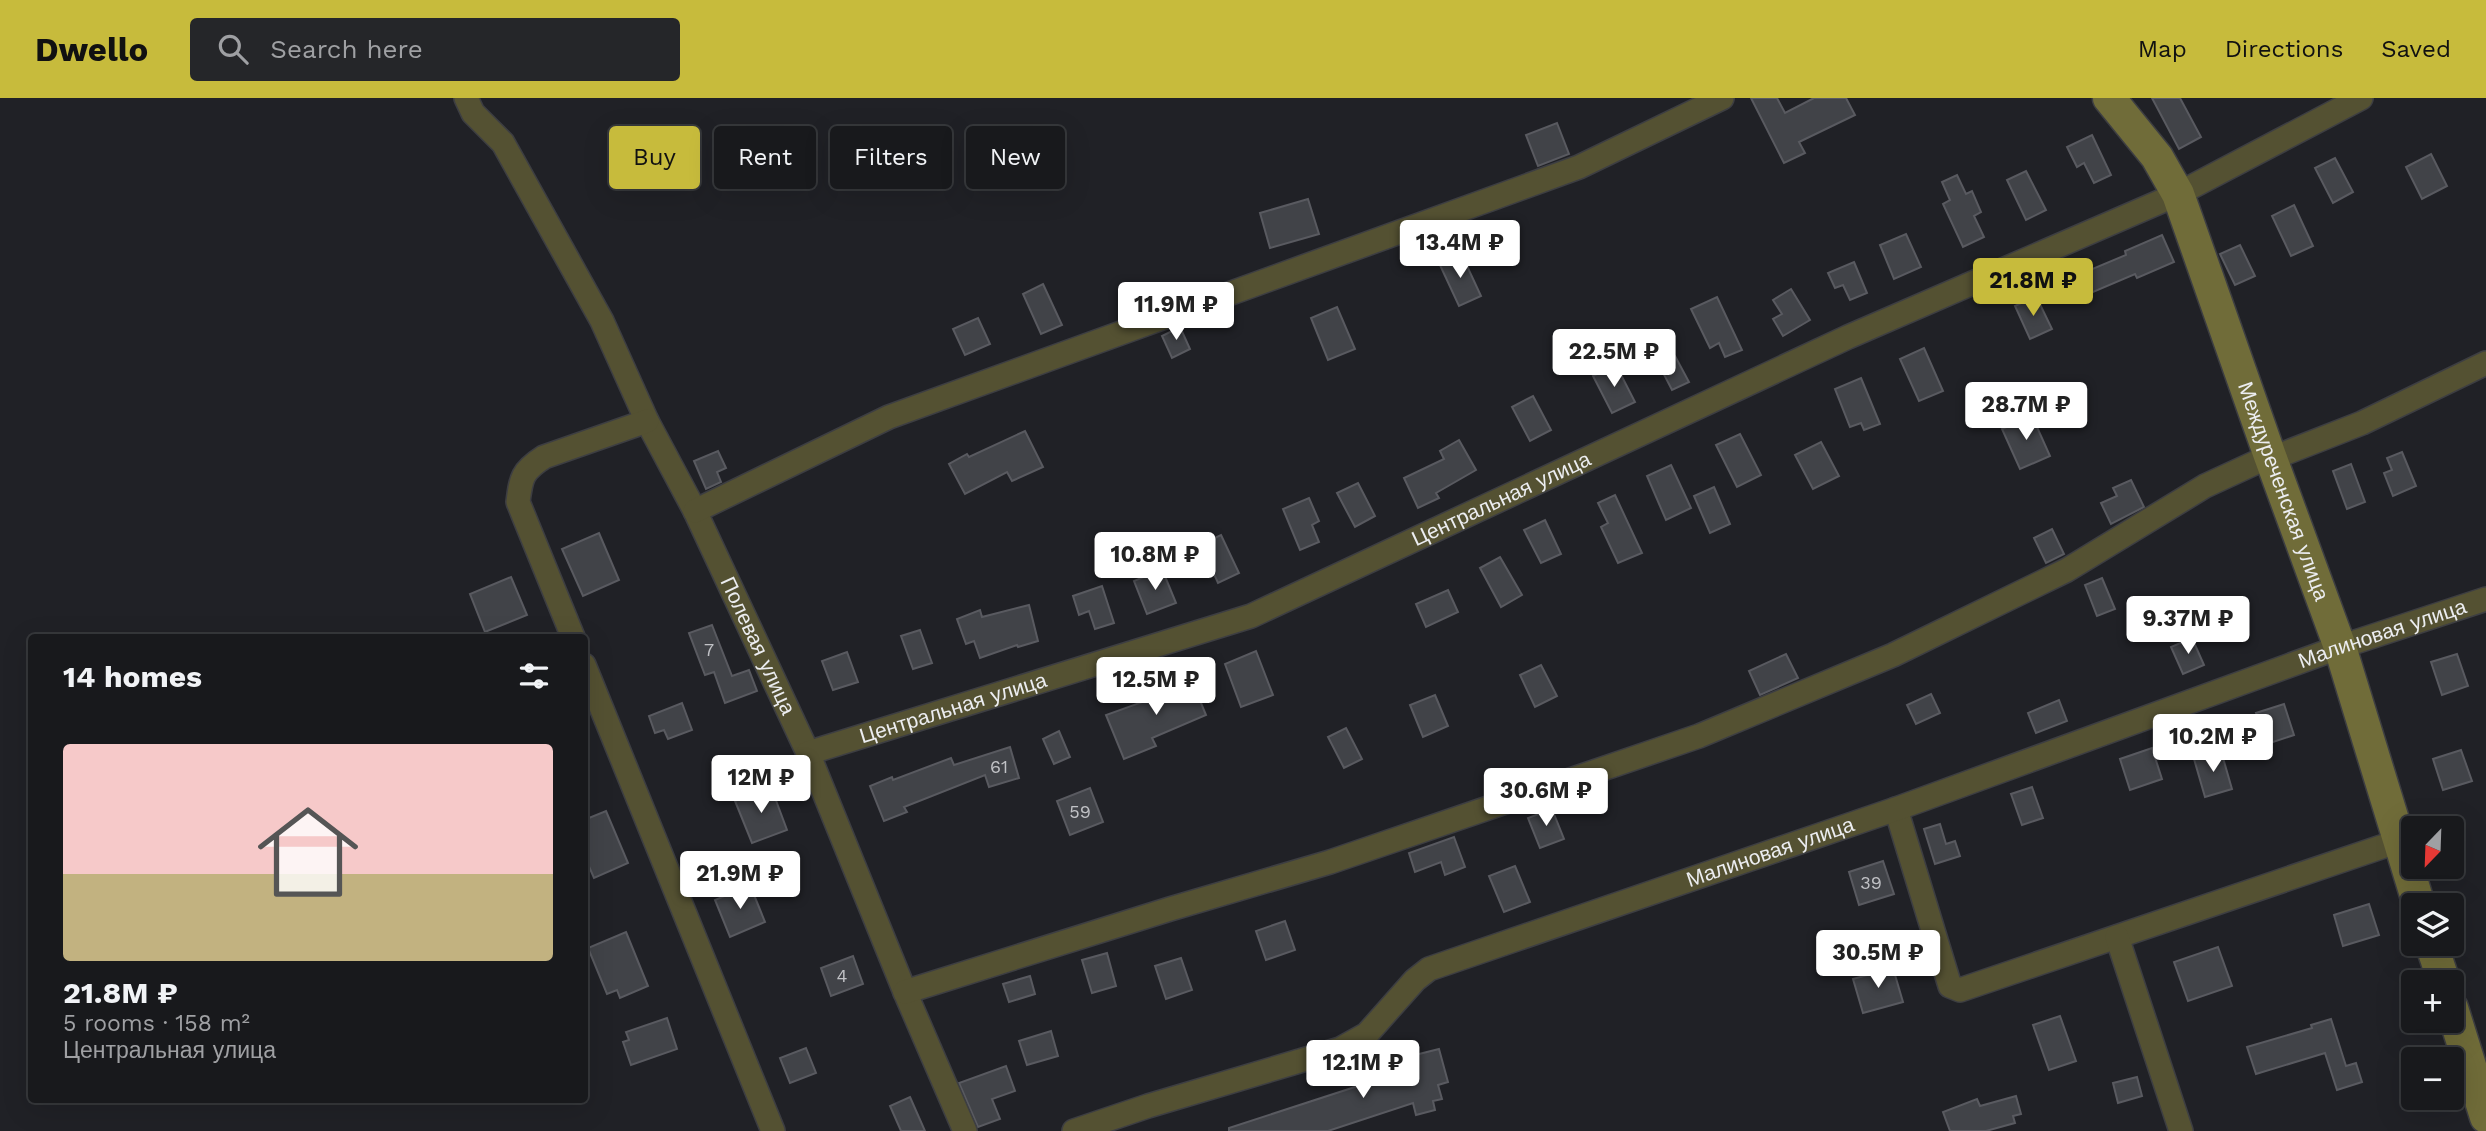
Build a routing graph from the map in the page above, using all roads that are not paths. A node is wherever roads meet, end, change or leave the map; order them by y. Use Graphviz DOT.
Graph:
graph roads {
  1 [pos="466,98"];
  2 [pos="1722,98"];
  3 [pos="2109,98"];
  4 [pos="2361,98"];
  5 [pos="2178,194"];
  6 [pos="2486,362"];
  7 [pos="647,421"];
  8 [pos="2270,456"];
  9 [pos="695,511"];
  10 [pos="2486,599"];
  11 [pos="572,634"];
  12 [pos="2340,647"];
  13 [pos="588,675"];
  14 [pos="808,753"];
  15 [pos="1896,809"];
  16 [pos="2399,841"];
  17 [pos="2415,893"];
  18 [pos="2118,937"];
  19 [pos="905,992"];
  20 [pos="2460,1033"];
  21 [pos="2486,1117"];
  22 [pos="773,1131"];
  23 [pos="965,1131"];
  24 [pos="1074,1131"];
  25 [pos="2181,1131"];
  1 -- 7 [label="street, Полевая улица"];
  2 -- 9 [label="street"];
  3 -- 5 [label="street, Междуреченская улица"];
  4 -- 5 [label="street, Центральная улица"];
  5 -- 8 [label="street, Междуреченская улица"];
  5 -- 14 [label="street, Центральная улица"];
  6 -- 8 [label="street"];
  7 -- 9 [label="street, Полевая улица"];
  7 -- 11 [label="street"];
  8 -- 12 [label="street, Междуреченская улица"];
  8 -- 19 [label="street"];
  9 -- 14 [label="street, Полевая улица"];
  10 -- 12 [label="street, Малиновая улица"];
  12 -- 15 [label="street, Малиновая улица"];
  12 -- 16 [label="street, Междуреченская улица"];
  13 -- 22 [label="street"];
  14 -- 19 [label="street, Полевая улица"];
  15 -- 18 [label="street"];
  15 -- 24 [label="street, Малиновая улица"];
  16 -- 17 [label="street, Междуреченская улица"];
  16 -- 18 [label="street"];
  18 -- 25 [label="street"];
  19 -- 23 [label="street, Полевая улица"];
  20 -- 21 [label="street"];
}
